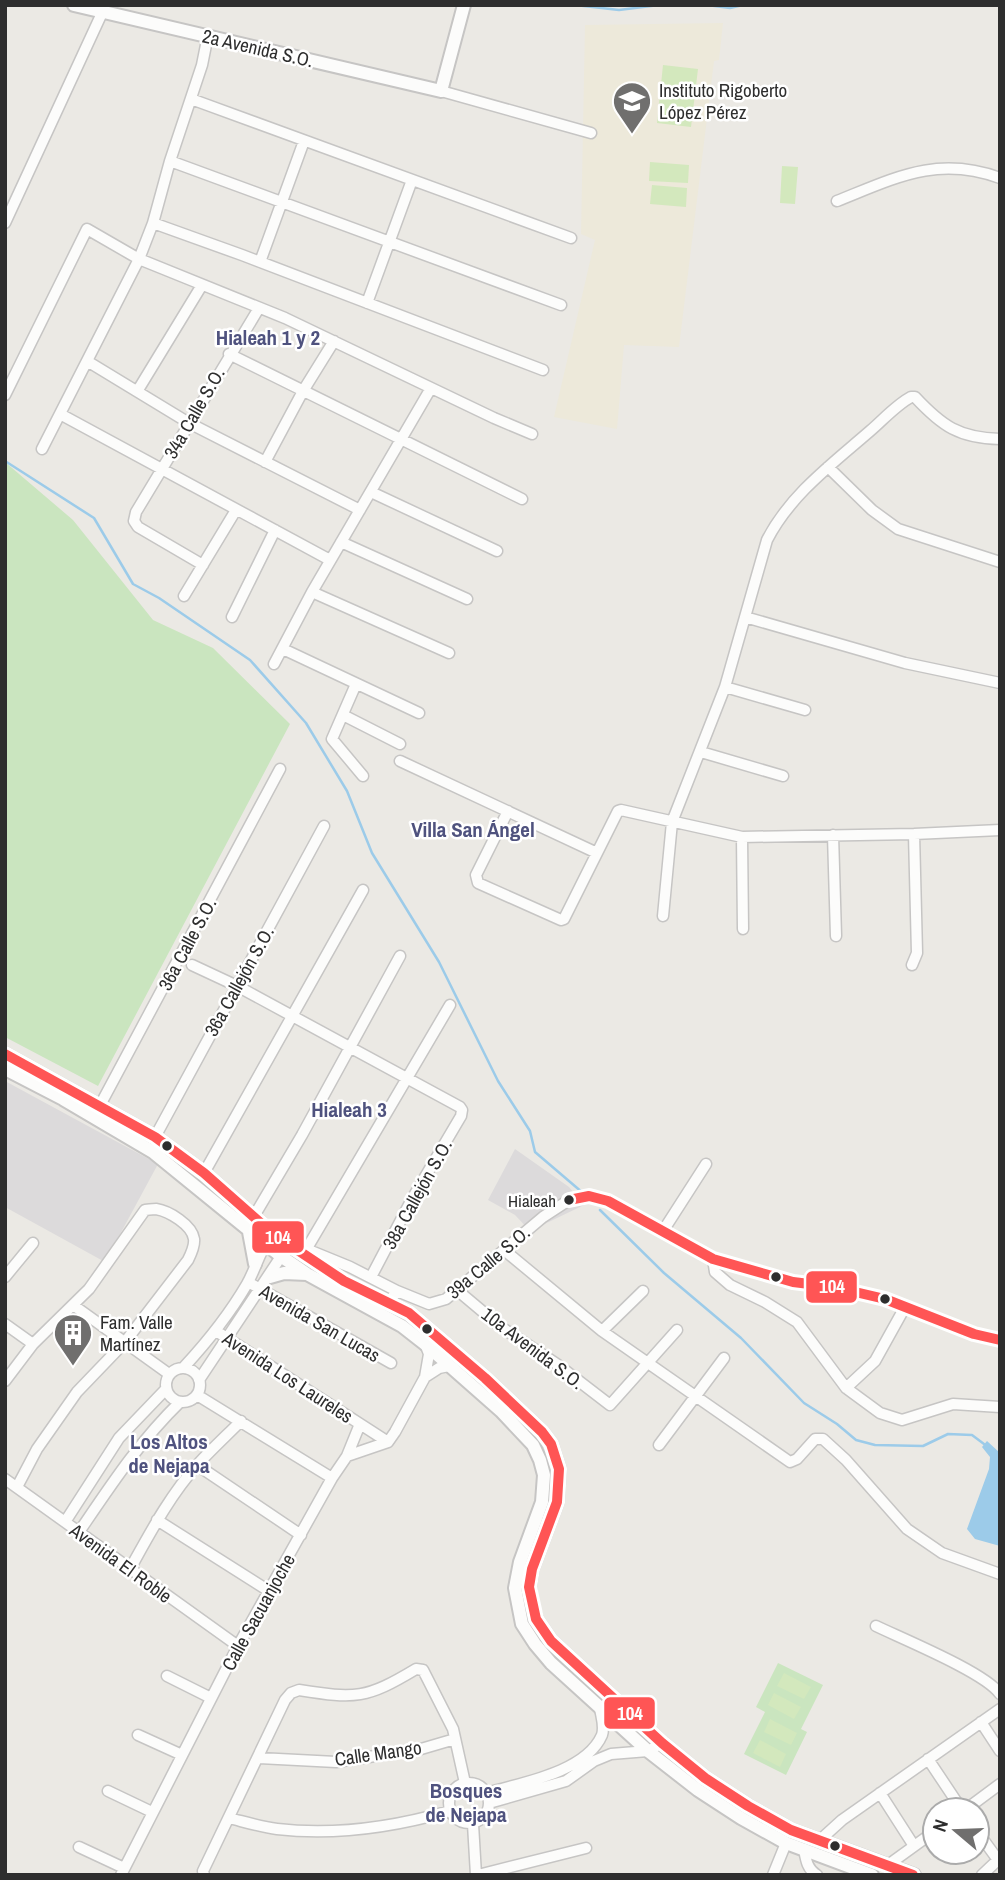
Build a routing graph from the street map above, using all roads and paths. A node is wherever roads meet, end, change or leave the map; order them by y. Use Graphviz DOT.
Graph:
graph roads {
  1 [pos="74,5"];
  2 [pos="464,5"];
  3 [pos="102,13"];
  4 [pos="208,36"];
  5 [pos="441,91"];
  6 [pos="191,99"];
  7 [pos="591,133"];
  8 [pos="304,141"];
  9 [pos="170,161"];
  10 [pos="1000,178"];
  11 [pos="411,180"];
  12 [pos="837,201"];
  13 [pos="282,202"];
  14 [pos="5,223"];
  15 [pos="152,223"];
  16 [pos="571,239"];
  17 [pos="389,242"];
  18 [pos="139,259"];
  19 [pos="260,262"];
  20 [pos="202,285"];
  21 [pos="367,303"];
  22 [pos="561,305"];
  23 [pos="259,308"];
  24 [pos="334,341"];
  25 [pos="229,354"];
  26 [pos="87,361"];
  27 [pos="543,370"];
  28 [pos="431,388"];
  29 [pos="138,390"];
  30 [pos="303,391"];
  31 [pos="5,395"];
  32 [pos="60,414"];
  33 [pos="189,423"];
  34 [pos="532,434"];
  35 [pos="1000,439"];
  36 [pos="401,440"];
  37 [pos="42,449"];
  38 [pos="265,462"];
  39 [pos="828,467"];
  40 [pos="161,470"];
  41 [pos="371,492"];
  42 [pos="522,499"];
  43 [pos="236,510"];
  44 [pos="360,510"];
  45 [pos="275,530"];
  46 [pos="341,542"];
  47 [pos="497,551"];
  48 [pos="330,560"];
  49 [pos="1000,562"];
  50 [pos="203,565"];
  51 [pos="312,592"];
  52 [pos="184,596"];
  53 [pos="467,599"];
  54 [pos="232,617"];
  55 [pos="745,617"];
  56 [pos="283,649"];
  57 [pos="449,653"];
  58 [pos="274,664"];
  59 [pos="1000,683"];
  60 [pos="356,684"];
  61 [pos="725,687"];
  62 [pos="805,710"];
  63 [pos="419,713"];
  64 [pos="342,715"];
  65 [pos="400,744"];
  66 [pos="701,752"];
  67 [pos="400,761"];
  68 [pos="280,769"];
  69 [pos="363,776"];
  70 [pos="783,776"];
  71 [pos="508,811"];
  72 [pos="672,822"];
  73 [pos="324,826"];
  74 [pos="1000,830"];
  75 [pos="914,834"];
  76 [pos="833,835"];
  77 [pos="741,837"];
  78 [pos="597,853"];
  79 [pos="363,890"];
  80 [pos="663,916"];
  81 [pos="743,929"];
  82 [pos="836,936"];
  83 [pos="400,956"];
  84 [pos="192,965"];
  85 [pos="912,965"];
  86 [pos="237,986"];
  87 [pos="450,1006"];
  88 [pos="291,1016"];
  89 [pos="350,1048"];
  90 [pos="5,1055"];
  91 [pos="5,1069"];
  92 [pos="406,1078"];
  93 [pos="97,1112"];
  94 [pos="155,1137"];
  95 [pos="706,1164"];
  96 [pos="204,1173"];
  97 [pos="253,1217"];
  98 [pos="663,1231"];
  99 [pos="249,1232"];
  100 [pos="269,1239"];
  101 [pos="33,1243"];
  102 [pos="503,1250"];
  103 [pos="285,1251"];
  104 [pos="305,1252"];
  105 [pos="713,1259"];
  106 [pos="255,1264"];
  107 [pos="307,1274"];
  108 [pos="270,1277"];
  109 [pos="371,1277"];
  110 [pos="5,1278"];
  111 [pos="248,1282"];
  112 [pos="262,1289"];
  113 [pos="457,1290"];
  114 [pos="397,1291"];
  115 [pos="643,1291"];
  116 [pos="347,1296"];
  117 [pos="388,1303"];
  118 [pos="73,1305"];
  119 [pos="905,1307"];
  120 [pos="5,1324"];
  121 [pos="677,1330"];
  122 [pos="216,1331"];
  123 [pos="602,1331"];
  124 [pos="229,1338"];
  125 [pos="1000,1340"];
  126 [pos="125,1342"];
  127 [pos="33,1344"];
  128 [pos="425,1344"];
  129 [pos="724,1358"];
  130 [pos="391,1363"];
  131 [pos="646,1363"];
  132 [pos="449,1366"];
  133 [pos="184,1367"];
  134 [pos="169,1374"];
  135 [pos="425,1377"];
  136 [pos="200,1380"];
  137 [pos="5,1381"];
  138 [pos="846,1388"];
  139 [pos="166,1389"];
  140 [pos="197,1395"];
  141 [pos="696,1396"];
  142 [pos="180,1402"];
  143 [pos="1000,1407"];
  144 [pos="240,1421"];
  145 [pos="360,1423"];
  146 [pos="388,1442"];
  147 [pos="659,1445"];
  148 [pos="347,1456"];
  149 [pos="197,1465"];
  150 [pos="332,1478"];
  151 [pos="5,1479"];
  152 [pos="16,1487"];
  153 [pos="158,1520"];
  154 [pos="65,1522"];
  155 [pos="79,1532"];
  156 [pos="301,1535"];
  157 [pos="130,1569"];
  158 [pos="1000,1574"];
  159 [pos="269,1591"];
  160 [pos="876,1626"];
  161 [pos="238,1646"];
  162 [pos="167,1676"];
  163 [pos="1000,1694"];
  164 [pos="211,1698"];
  165 [pos="600,1708"];
  166 [pos="1000,1709"];
  167 [pos="981,1722"];
  168 [pos="138,1735"];
  169 [pos="455,1739"];
  170 [pos="662,1743"];
  171 [pos="648,1751"];
  172 [pos="1000,1751"];
  173 [pos="182,1755"];
  174 [pos="259,1758"];
  175 [pos="591,1758"];
  176 [pos="929,1759"];
  177 [pos="465,1783"];
  178 [pos="1000,1784"];
  179 [pos="108,1791"];
  180 [pos="880,1793"];
  181 [pos="954,1796"];
  182 [pos="983,1796"];
  183 [pos="488,1798"];
  184 [pos="450,1811"];
  185 [pos="152,1812"];
  186 [pos="229,1818"];
  187 [pos="473,1824"];
  188 [pos="820,1840"];
  189 [pos="921,1841"];
  190 [pos="786,1843"];
  191 [pos="914,1846"];
  192 [pos="79,1847"];
  193 [pos="586,1848"];
  194 [pos="804,1849"];
  195 [pos="999,1859"];
  196 [pos="888,1865"];
  197 [pos="122,1872"];
  198 [pos="204,1875"];
  199 [pos="477,1875"];
  200 [pos="773,1875"];
  201 [pos="817,1875"];
  202 [pos="872,1875"];
  203 [pos="914,1875"];
  204 [pos="982,1875"];
  1 -- 3 [label="main road, 2a Avenida S.O."];
  2 -- 5 [label="main road"];
  3 -- 4 [label="main road, 2a Avenida S.O."];
  3 -- 14 [label="street"];
  4 -- 5 [label="main road, 2a Avenida S.O."];
  4 -- 6 [label="street"];
  5 -- 7 [label="street"];
  6 -- 8 [label="street"];
  6 -- 9 [label="street"];
  8 -- 11 [label="street"];
  8 -- 13 [label="street"];
  9 -- 13 [label="street"];
  9 -- 15 [label="street"];
  10 -- 12 [label="street"];
  11 -- 16 [label="street"];
  11 -- 17 [label="street"];
  13 -- 17 [label="street"];
  13 -- 19 [label="street"];
  15 -- 18 [label="street"];
  15 -- 19 [label="street"];
  17 -- 21 [label="street"];
  17 -- 22 [label="street"];
  18 -- 20 [label="street"];
  18 -- 26 [label="street"];
  18 -- 31 [label="street"];
  19 -- 21 [label="street"];
  20 -- 23 [label="street"];
  20 -- 29 [label="street"];
  21 -- 27 [label="street"];
  23 -- 24 [label="street"];
  23 -- 25 [label="street, 34a Calle S.O."];
  24 -- 28 [label="street"];
  24 -- 30 [label="street"];
  25 -- 30 [label="street"];
  25 -- 33 [label="street, 34a Calle S.O."];
  26 -- 29 [label="street"];
  26 -- 32 [label="street"];
  28 -- 34 [label="street"];
  28 -- 36 [label="street"];
  29 -- 33 [label="street"];
  30 -- 36 [label="street"];
  30 -- 38 [label="street"];
  32 -- 37 [label="street"];
  32 -- 40 [label="street"];
  33 -- 38 [label="street"];
  33 -- 40 [label="street, 34a Calle S.O."];
  35 -- 39 [label="street"];
  36 -- 41 [label="street"];
  36 -- 42 [label="street"];
  38 -- 44 [label="street"];
  39 -- 49 [label="street"];
  39 -- 55 [label="street"];
  40 -- 43 [label="street"];
  40 -- 50 [label="street, 34a Calle S.O."];
  41 -- 44 [label="street"];
  41 -- 47 [label="street"];
  43 -- 45 [label="street"];
  43 -- 50 [label="street"];
  44 -- 46 [label="street"];
  45 -- 48 [label="street"];
  45 -- 54 [label="street"];
  46 -- 48 [label="street"];
  46 -- 53 [label="street"];
  48 -- 51 [label="street"];
  50 -- 52 [label="street"];
  51 -- 56 [label="street"];
  51 -- 57 [label="street"];
  55 -- 59 [label="street"];
  55 -- 61 [label="street"];
  56 -- 58 [label="street"];
  56 -- 60 [label="street"];
  60 -- 63 [label="street"];
  60 -- 64 [label="street"];
  61 -- 62 [label="street"];
  61 -- 66 [label="street"];
  64 -- 65 [label="street"];
  64 -- 69 [label="street"];
  66 -- 70 [label="street"];
  66 -- 72 [label="street"];
  67 -- 71 [label="street"];
  68 -- 93 [label="street, 36a Calle S.O."];
  71 -- 78 [label="street"];
  71 -- 78 [label="street"];
  72 -- 77 [label="street"];
  72 -- 78 [label="street"];
  72 -- 80 [label="street"];
  73 -- 86 [label="street, 36a Callejón S.O."];
  74 -- 75 [label="street"];
  75 -- 76 [label="street"];
  75 -- 85 [label="street"];
  76 -- 77 [label="street"];
  76 -- 82 [label="street"];
  77 -- 81 [label="street"];
  79 -- 88 [label="street"];
  83 -- 89 [label="street"];
  84 -- 86 [label="street"];
  86 -- 88 [label="street"];
  86 -- 94 [label="street, 36a Callejón S.O."];
  87 -- 92 [label="street"];
  88 -- 89 [label="street"];
  88 -- 96 [label="street"];
  89 -- 92 [label="street"];
  89 -- 97 [label="street"];
  90 -- 93 [label="main road"];
  91 -- 93 [label="main road"];
  92 -- 104 [label="street"];
  92 -- 109 [label="street, 38a Callejón S.O."];
  93 -- 94 [label="main road"];
  93 -- 99 [label="main road"];
  94 -- 96 [label="main road"];
  95 -- 98 [label="street"];
  96 -- 97 [label="main road"];
  97 -- 100 [label="main road"];
  98 -- 102 [label="street, 39a Calle S.O."];
  98 -- 105 [label="street"];
  99 -- 100 [label="main road"];
  99 -- 106 [label="main road"];
  100 -- 103 [label="main road"];
  100 -- 106 [label="street"];
  101 -- 110 [label="street"];
  102 -- 113 [label="street, 39a Calle S.O."];
  102 -- 123 [label="street"];
  103 -- 104 [label="main road"];
  103 -- 107 [label="main road"];
  103 -- 108 [label="street"];
  104 -- 109 [label="street, 39a Calle S.O."];
  104 -- 117 [label="main road"];
  105 -- 119 [label="street"];
  105 -- 138 [label="street"];
  106 -- 111 [label="street"];
  107 -- 108 [label="main road"];
  107 -- 116 [label="main road"];
  108 -- 112 [label="street"];
  109 -- 114 [label="street, 39a Calle S.O."];
  111 -- 112 [label="street, Avenida San Lucas"];
  111 -- 122 [label="street"];
  112 -- 124 [label="street"];
  112 -- 130 [label="street, Avenida San Lucas"];
  113 -- 114 [label="street, 39a Calle S.O."];
  113 -- 131 [label="street, 10a Avenida S.O."];
  114 -- 117 [label="street"];
  115 -- 123 [label="street"];
  116 -- 117 [label="main road"];
  116 -- 128 [label="main road"];
  117 -- 170 [label="main road"];
  118 -- 126 [label="street"];
  118 -- 126 [label="street"];
  118 -- 127 [label="street"];
  119 -- 125 [label="street"];
  119 -- 138 [label="street"];
  120 -- 127 [label="street"];
  121 -- 131 [label="street"];
  122 -- 124 [label="street, Avenida Los Laureles"];
  122 -- 133 [label="street"];
  123 -- 131 [label="street"];
  124 -- 136 [label="street"];
  124 -- 145 [label="street, Avenida Los Laureles"];
  126 -- 134 [label="street"];
  126 -- 152 [label="street"];
  127 -- 137 [label="street"];
  128 -- 132 [label="main road"];
  128 -- 135 [label="street"];
  129 -- 141 [label="street"];
  131 -- 141 [label="street"];
  132 -- 135 [label="street"];
  132 -- 165 [label="main road"];
  133 -- 134 [label="street"];
  133 -- 136 [label="street"];
  134 -- 139 [label="street"];
  135 -- 146 [label="street"];
  136 -- 140 [label="street"];
  138 -- 143 [label="street"];
  139 -- 142 [label="street"];
  139 -- 154 [label="street"];
  140 -- 142 [label="street"];
  140 -- 144 [label="street"];
  141 -- 147 [label="street"];
  141 -- 158 [label="street"];
  142 -- 155 [label="street"];
  144 -- 149 [label="street"];
  144 -- 150 [label="street"];
  145 -- 146 [label="street, Avenida Los Laureles"];
  145 -- 148 [label="street, Avenida Los Laureles"];
  146 -- 148 [label="street"];
  148 -- 150 [label="street, Calle Sacuanjoche"];
  149 -- 153 [label="street"];
  149 -- 156 [label="street"];
  150 -- 156 [label="street, Calle Sacuanjoche"];
  151 -- 152 [label="street, Avenida El Roble"];
  152 -- 154 [label="street, Avenida El Roble"];
  153 -- 157 [label="street"];
  153 -- 159 [label="street"];
  154 -- 155 [label="street, Avenida El Roble"];
  155 -- 157 [label="street, Avenida El Roble"];
  156 -- 159 [label="street, Calle Sacuanjoche"];
  157 -- 161 [label="street, Avenida El Roble"];
  159 -- 161 [label="street, Calle Sacuanjoche"];
  160 -- 163 [label="street"];
  161 -- 164 [label="street, Calle Sacuanjoche"];
  162 -- 164 [label="street"];
  164 -- 173 [label="street, Calle Sacuanjoche"];
  165 -- 171 [label="main road"];
  165 -- 175 [label="street"];
  166 -- 167 [label="street"];
  167 -- 172 [label="street"];
  167 -- 176 [label="street"];
  168 -- 173 [label="street"];
  169 -- 174 [label="street, Calle Mango"];
  169 -- 174 [label="street"];
  169 -- 177 [label="street"];
  170 -- 171 [label="street"];
  170 -- 188 [label="main road"];
  171 -- 175 [label="street"];
  171 -- 190 [label="main road"];
  173 -- 185 [label="street, Calle Sacuanjoche"];
  174 -- 186 [label="street"];
  175 -- 183 [label="street"];
  176 -- 180 [label="street"];
  176 -- 181 [label="street"];
  177 -- 183 [label="street"];
  177 -- 184 [label="street"];
  178 -- 182 [label="street"];
  179 -- 185 [label="street"];
  180 -- 188 [label="street"];
  180 -- 191 [label="street"];
  183 -- 187 [label="street"];
  184 -- 186 [label="street"];
  184 -- 187 [label="street"];
  185 -- 197 [label="street, Calle Sacuanjoche"];
  186 -- 198 [label="street"];
  187 -- 199 [label="street"];
  188 -- 196 [label="main road"];
  189 -- 191 [label="street"];
  190 -- 194 [label="main road"];
  190 -- 200 [label="street"];
  191 -- 196 [label="street"];
  192 -- 197 [label="street"];
  193 -- 199 [label="street"];
  194 -- 201 [label="street"];
  194 -- 202 [label="main road"];
  195 -- 204 [label="street"];
  196 -- 203 [label="main road"];
}
